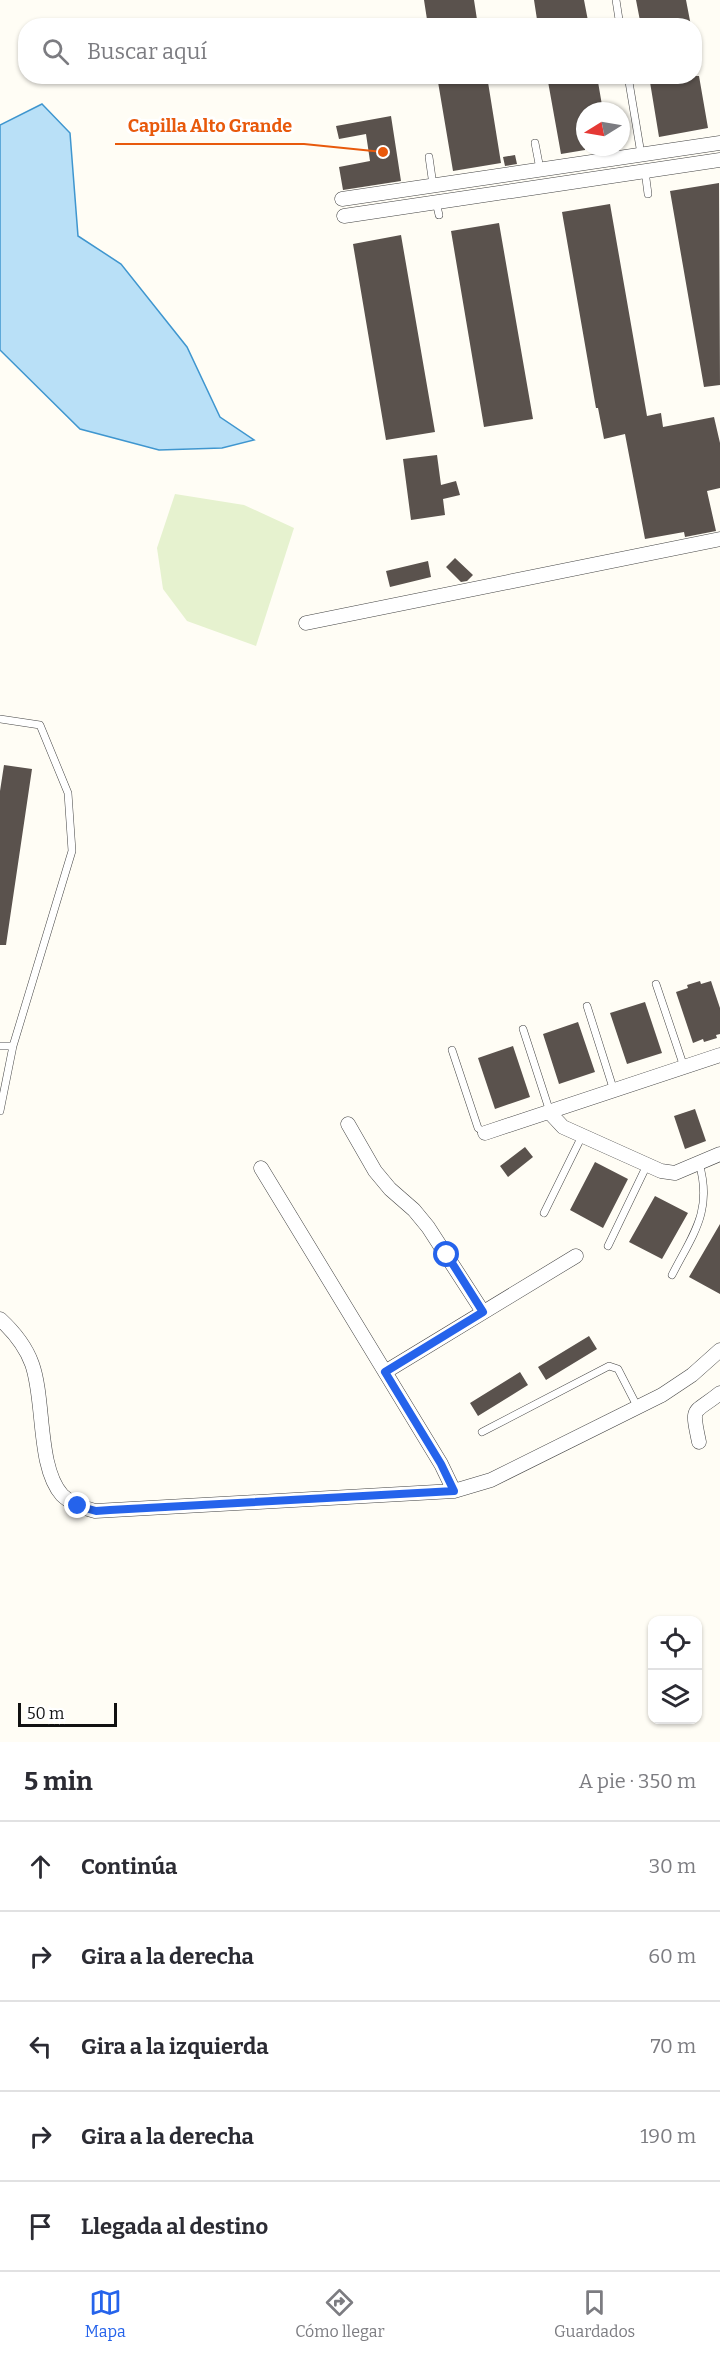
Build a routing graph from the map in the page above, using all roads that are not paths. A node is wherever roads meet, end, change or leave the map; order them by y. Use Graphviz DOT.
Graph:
graph roads {
  1 [pos="616,0"];
  2 [pos="619,18"];
  3 [pos="629,84"];
  4 [pos="535,143"];
  5 [pos="720,143"];
  6 [pos="641,154"];
  7 [pos="429,157"];
  8 [pos="720,160"];
  9 [pos="540,169"];
  10 [pos="645,171"];
  11 [pos="433,185"];
  12 [pos="542,190"];
  13 [pos="648,194"];
  14 [pos="342,199"];
  15 [pos="438,209"];
  16 [pos="344,216"];
  17 [pos="720,539"];
  18 [pos="306,623"];
  19 [pos="0,719"];
  20 [pos="656,984"];
  21 [pos="587,1006"];
  22 [pos="523,1029"];
  23 [pos="0,1046"];
  24 [pos="13,1046"];
  25 [pos="452,1050"];
  26 [pos="720,1055"];
  27 [pos="684,1067"];
  28 [pos="614,1091"];
  29 [pos="0,1111"];
  30 [pos="550,1113"];
  31 [pos="348,1124"];
  32 [pos="485,1133"];
  33 [pos="582,1136"];
  34 [pos="720,1154"];
  35 [pos="699,1163"];
  36 [pos="647,1165"];
  37 [pos="261,1168"];
  38 [pos="544,1213"];
  39 [pos="608,1246"];
  40 [pos="576,1256"];
  41 [pos="672,1275"];
  42 [pos="483,1312"];
  43 [pos="0,1319"];
  44 [pos="720,1350"];
  45 [pos="385,1372"];
  46 [pos="720,1393"];
  47 [pos="637,1406"];
  48 [pos="482,1432"];
  49 [pos="699,1442"];
  50 [pos="454,1491"];
  1 -- 2 [label="lane"];
  3 -- 6 [label="lane"];
  4 -- 9 [label="lane"];
  5 -- 6 [label="street"];
  6 -- 9 [label="street"];
  6 -- 10 [label="street"];
  7 -- 11 [label="lane"];
  8 -- 10 [label="street"];
  9 -- 11 [label="street"];
  9 -- 12 [label="street"];
  10 -- 12 [label="street"];
  10 -- 13 [label="lane"];
  11 -- 14 [label="street"];
  11 -- 15 [label="street"];
  12 -- 15 [label="street"];
  15 -- 16 [label="street"];
  17 -- 18 [label="street"];
  19 -- 24 [label="lane"];
  20 -- 27 [label="lane"];
  21 -- 28 [label="lane"];
  22 -- 30 [label="lane"];
  23 -- 24 [label="lane"];
  24 -- 29 [label="lane"];
  25 -- 32 [label="lane"];
  26 -- 27 [label="street"];
  27 -- 28 [label="street"];
  28 -- 30 [label="street"];
  30 -- 32 [label="street"];
  30 -- 33 [label="street"];
  31 -- 42 [label="street"];
  33 -- 36 [label="street"];
  33 -- 38 [label="lane"];
  34 -- 35 [label="street"];
  35 -- 36 [label="street"];
  35 -- 41 [label="lane"];
  36 -- 39 [label="lane"];
  37 -- 45 [label="street"];
  40 -- 42 [label="street"];
  42 -- 45 [label="street"];
  43 -- 50 [label="street"];
  44 -- 47 [label="street"];
  45 -- 50 [label="street"];
  46 -- 49 [label="street"];
  47 -- 48 [label="lane"];
  47 -- 50 [label="street"];
}
